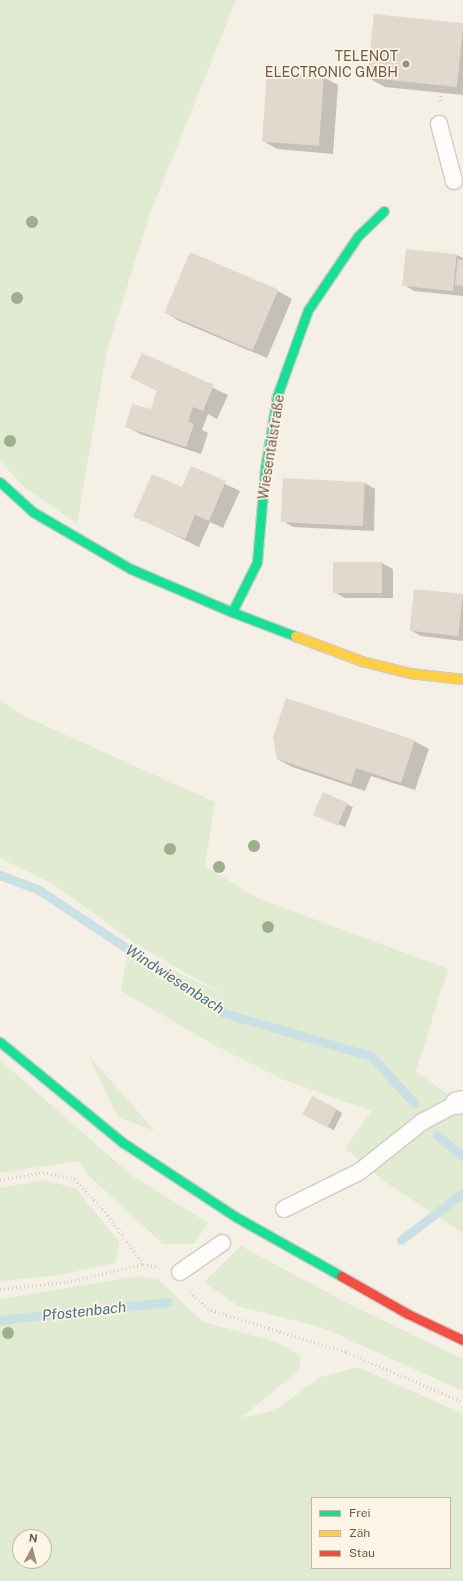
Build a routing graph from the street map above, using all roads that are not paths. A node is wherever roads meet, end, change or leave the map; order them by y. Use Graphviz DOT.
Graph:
graph roads {
  1 [pos="439,124"];
  2 [pos="454,181"];
  3 [pos="384,211"];
  4 [pos="0,482"];
  5 [pos="232,612"];
  6 [pos="463,679"];
  7 [pos="0,1042"];
  8 [pos="460,1103"];
  9 [pos="284,1209"];
  10 [pos="222,1243"];
  11 [pos="180,1272"];
  12 [pos="463,1340"];
  1 -- 2 [label="lane"];
  3 -- 5 [label="street, Wiesentalstraße"];
  4 -- 5 [label="street"];
  5 -- 6 [label="street"];
  7 -- 12 [label="street"];
  8 -- 9 [label="lane"];
  10 -- 11 [label="lane"];
}
